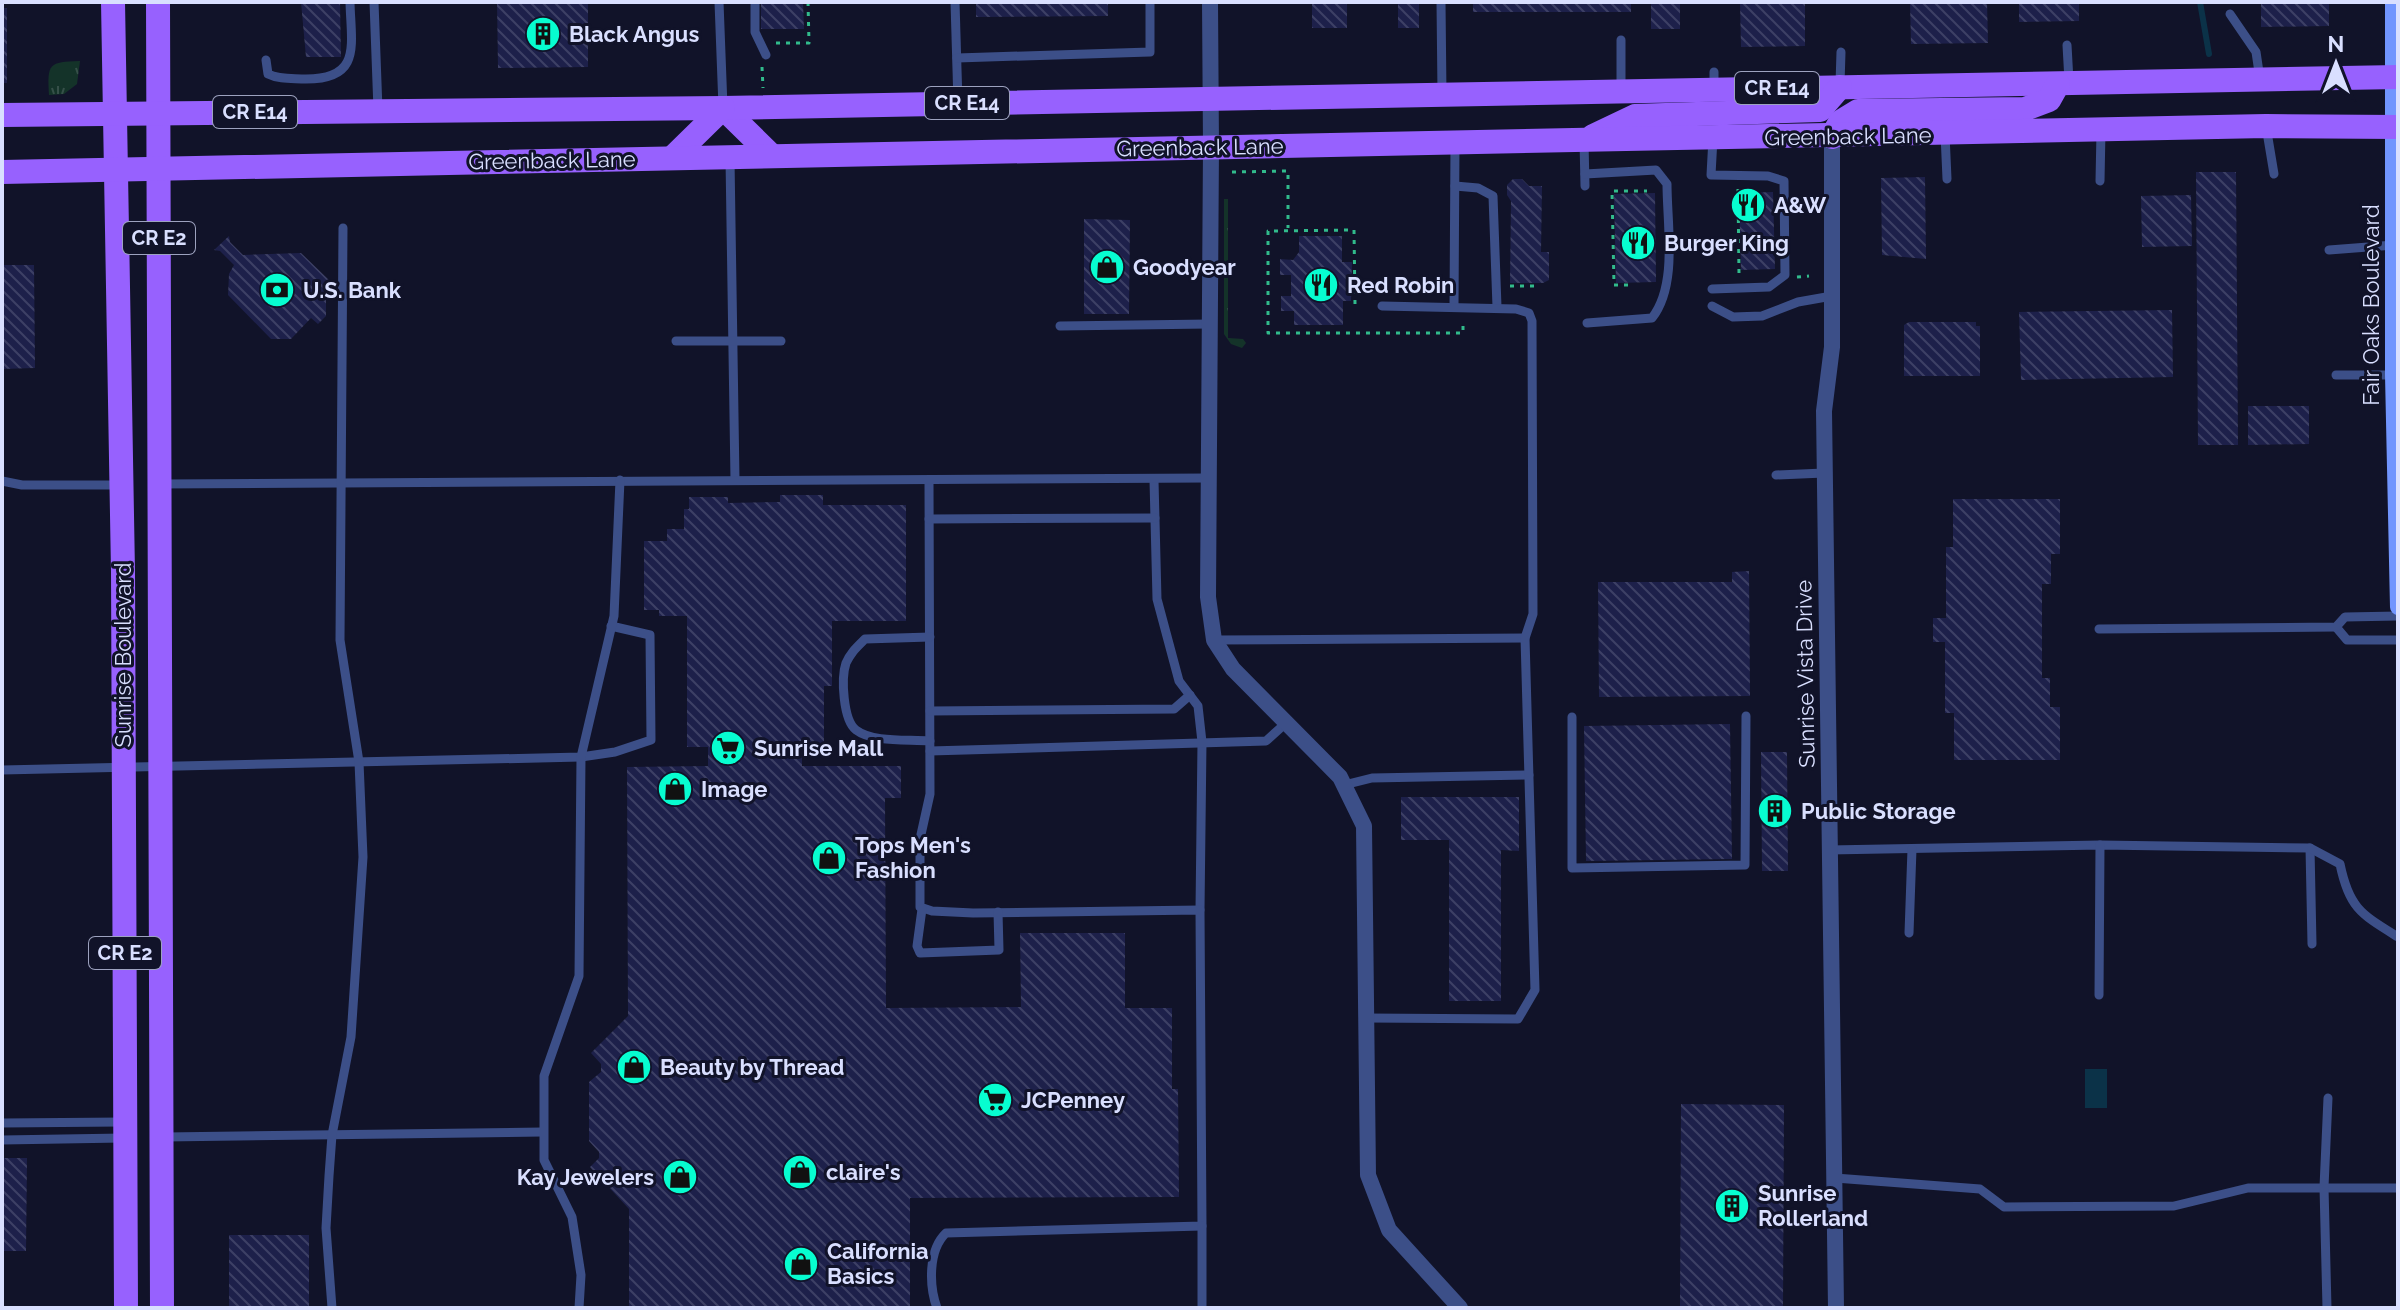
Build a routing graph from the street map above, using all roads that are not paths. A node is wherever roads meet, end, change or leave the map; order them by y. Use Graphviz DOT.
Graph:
graph roads {
  1 [pos="113,2"];
  2 [pos="158,2"];
  3 [pos="350,2"];
  4 [pos="374,2"];
  5 [pos="719,2"];
  6 [pos="755,2"];
  7 [pos="955,2"];
  8 [pos="1150,2"];
  9 [pos="1210,2"];
  10 [pos="1441,2"];
  11 [pos="2393,2"];
  12 [pos="2230,14"];
  13 [pos="1621,40"];
  14 [pos="2067,45"];
  15 [pos="1841,52"];
  16 [pos="766,55"];
  17 [pos="957,58"];
  18 [pos="266,60"];
  19 [pos="2396,77"];
  20 [pos="2260,79"];
  21 [pos="2064,84"];
  22 [pos="1840,87"];
  23 [pos="1621,91"];
  24 [pos="1442,94"];
  25 [pos="1211,99"];
  26 [pos="958,103"];
  27 [pos="723,108"];
  28 [pos="378,110"];
  29 [pos="158,113"];
  30 [pos="115,114"];
  31 [pos="2,115"];
  32 [pos="2266,126"];
  33 [pos="2396,127"];
  34 [pos="2101,131"];
  35 [pos="1945,134"];
  36 [pos="1832,137"];
  37 [pos="1713,138"];
  38 [pos="1584,141"];
  39 [pos="1455,144"];
  40 [pos="1211,147"];
  41 [pos="771,155"];
  42 [pos="730,156"];
  43 [pos="673,157"];
  44 [pos="158,169"];
  45 [pos="115,170"];
  46 [pos="2,172"];
  47 [pos="1585,174"];
  48 [pos="2274,174"];
  49 [pos="1947,179"];
  50 [pos="2100,181"];
  51 [pos="1455,186"];
  52 [pos="1585,186"];
  53 [pos="343,228"];
  54 [pos="2395,245"];
  55 [pos="2329,250"];
  56 [pos="1712,289"];
  57 [pos="1832,296"];
  58 [pos="1382,306"];
  59 [pos="1712,306"];
  60 [pos="1458,307"];
  61 [pos="1497,307"];
  62 [pos="1587,323"];
  63 [pos="1209,324"];
  64 [pos="1060,326"];
  65 [pos="676,341"];
  66 [pos="733,341"];
  67 [pos="781,341"];
  68 [pos="2336,375"];
  69 [pos="2396,375"];
  70 [pos="1824,473"];
  71 [pos="1776,475"];
  72 [pos="1208,478"];
  73 [pos="620,480"];
  74 [pos="735,480"];
  75 [pos="1154,480"];
  76 [pos="2,481"];
  77 [pos="929,482"];
  78 [pos="344,483"];
  79 [pos="159,484"];
  80 [pos="121,485"];
  81 [pos="1155,518"];
  82 [pos="929,519"];
  83 [pos="2398,607"];
  84 [pos="2398,616"];
  85 [pos="611,626"];
  86 [pos="2336,627"];
  87 [pos="2099,629"];
  88 [pos="930,637"];
  89 [pos="1525,638"];
  90 [pos="1214,640"];
  91 [pos="2398,640"];
  92 [pos="1190,695"];
  93 [pos="930,711"];
  94 [pos="1746,716"];
  95 [pos="1572,717"];
  96 [pos="1286,723"];
  97 [pos="1202,742"];
  98 [pos="930,746"];
  99 [pos="581,757"];
  100 [pos="359,762"];
  101 [pos="159,766"];
  102 [pos="124,767"];
  103 [pos="2,770"];
  104 [pos="1529,775"];
  105 [pos="1344,785"];
  106 [pos="2100,845"];
  107 [pos="2310,848"];
  108 [pos="1912,849"];
  109 [pos="1829,850"];
  110 [pos="922,909"];
  111 [pos="1200,910"];
  112 [pos="998,912"];
  113 [pos="1909,933"];
  114 [pos="2398,937"];
  115 [pos="2312,944"];
  116 [pos="2099,995"];
  117 [pos="1366,1018"];
  118 [pos="2328,1098"];
  119 [pos="2,1123"];
  120 [pos="126,1130"];
  121 [pos="542,1132"];
  122 [pos="332,1135"];
  123 [pos="161,1137"];
  124 [pos="2,1140"];
  125 [pos="1835,1178"];
  126 [pos="2324,1187"];
  127 [pos="2398,1188"];
  128 [pos="1202,1226"];
  129 [pos="126,1308"];
  130 [pos="162,1308"];
  131 [pos="332,1308"];
  132 [pos="579,1308"];
  133 [pos="937,1308"];
  134 [pos="1202,1308"];
  135 [pos="1460,1308"];
  136 [pos="1836,1308"];
  137 [pos="2327,1308"];
  1 -- 30 [label="main road, Sunrise Boulevard / CR E2"];
  2 -- 29 [label="main road, Sunrise Boulevard / CR E2"];
  3 -- 18 [label="lane"];
  4 -- 28 [label="lane"];
  5 -- 27 [label="lane"];
  6 -- 16 [label="lane"];
  7 -- 17 [label="lane"];
  8 -- 17 [label="lane"];
  9 -- 25 [label="street"];
  10 -- 24 [label="lane"];
  11 -- 19 [label="main road, Fair Oaks Boulevard"];
  12 -- 20 [label="lane"];
  13 -- 23 [label="lane"];
  14 -- 21 [label="lane"];
  15 -- 22 [label="lane"];
  17 -- 26 [label="lane"];
  19 -- 20 [label="main road, CR E14"];
  19 -- 33 [label="main road, Fair Oaks Boulevard"];
  20 -- 21 [label="main road, CR E14"];
  21 -- 22 [label="main road, CR E14"];
  21 -- 36 [label="main road"];
  22 -- 23 [label="main road, CR E14"];
  22 -- 38 [label="main road"];
  23 -- 24 [label="main road, CR E14"];
  24 -- 25 [label="main road, CR E14"];
  25 -- 26 [label="main road, CR E14"];
  25 -- 40 [label="street"];
  26 -- 27 [label="main road, CR E14"];
  27 -- 28 [label="main road, CR E14"];
  27 -- 41 [label="main road"];
  27 -- 43 [label="main road"];
  28 -- 29 [label="main road, CR E14"];
  29 -- 30 [label="main road, CR E14"];
  29 -- 44 [label="main road, Sunrise Boulevard / CR E2"];
  30 -- 31 [label="main road, CR E14"];
  30 -- 45 [label="main road, Sunrise Boulevard / CR E2"];
  32 -- 33 [label="main road, Greenback Lane / CR E14"];
  32 -- 34 [label="main road, Greenback Lane / CR E14"];
  32 -- 48 [label="lane"];
  33 -- 54 [label="main road, Fair Oaks Boulevard"];
  34 -- 35 [label="main road, Greenback Lane / CR E14"];
  34 -- 50 [label="lane"];
  35 -- 36 [label="main road, Greenback Lane / CR E14"];
  35 -- 49 [label="lane"];
  36 -- 37 [label="main road, Greenback Lane / CR E14"];
  36 -- 57 [label="street, Sunrise Vista Drive"];
  37 -- 38 [label="main road, Greenback Lane / CR E14"];
  37 -- 56 [label="lane"];
  38 -- 39 [label="main road, Greenback Lane / CR E14"];
  38 -- 47 [label="lane"];
  39 -- 40 [label="main road, Greenback Lane / CR E14"];
  39 -- 51 [label="lane"];
  40 -- 41 [label="main road, Greenback Lane / CR E14"];
  40 -- 63 [label="street"];
  41 -- 42 [label="main road, Greenback Lane / CR E14"];
  42 -- 43 [label="main road, Greenback Lane / CR E14"];
  42 -- 66 [label="lane"];
  43 -- 44 [label="main road, Greenback Lane / CR E14"];
  44 -- 45 [label="main road, Greenback Lane / CR E14"];
  44 -- 79 [label="main road, Sunrise Boulevard / CR E2"];
  45 -- 46 [label="main road, Greenback Lane / CR E14"];
  45 -- 80 [label="main road, Sunrise Boulevard / CR E2"];
  47 -- 52 [label="lane"];
  47 -- 62 [label="lane"];
  51 -- 60 [label="lane"];
  51 -- 61 [label="lane"];
  53 -- 78 [label="lane"];
  54 -- 55 [label="lane"];
  54 -- 69 [label="main road, Fair Oaks Boulevard"];
  57 -- 59 [label="lane"];
  57 -- 70 [label="street, Sunrise Vista Drive"];
  58 -- 60 [label="lane"];
  60 -- 61 [label="lane"];
  61 -- 89 [label="lane"];
  63 -- 64 [label="lane"];
  63 -- 72 [label="street"];
  65 -- 66 [label="lane"];
  66 -- 67 [label="lane"];
  66 -- 74 [label="lane"];
  68 -- 69 [label="lane"];
  69 -- 83 [label="main road, Fair Oaks Boulevard"];
  70 -- 71 [label="lane"];
  70 -- 109 [label="street, Sunrise Vista Drive"];
  72 -- 75 [label="lane"];
  72 -- 90 [label="street"];
  73 -- 74 [label="lane"];
  73 -- 78 [label="lane"];
  73 -- 85 [label="lane"];
  74 -- 77 [label="lane"];
  75 -- 77 [label="lane"];
  75 -- 81 [label="lane"];
  76 -- 80 [label="lane"];
  77 -- 82 [label="lane"];
  78 -- 79 [label="lane"];
  78 -- 100 [label="lane"];
  79 -- 101 [label="main road, Sunrise Boulevard / CR E2"];
  80 -- 102 [label="main road, Sunrise Boulevard / CR E2"];
  81 -- 82 [label="lane"];
  81 -- 92 [label="lane"];
  82 -- 88 [label="lane"];
  84 -- 86 [label="lane"];
  85 -- 99 [label="lane"];
  85 -- 99 [label="lane"];
  86 -- 87 [label="lane"];
  86 -- 91 [label="lane"];
  88 -- 93 [label="lane"];
  88 -- 98 [label="lane"];
  89 -- 90 [label="lane"];
  89 -- 104 [label="lane"];
  90 -- 96 [label="street"];
  92 -- 93 [label="lane"];
  92 -- 97 [label="lane"];
  93 -- 98 [label="lane"];
  94 -- 95 [label="lane"];
  96 -- 97 [label="lane"];
  96 -- 105 [label="street"];
  97 -- 98 [label="lane"];
  97 -- 111 [label="lane"];
  98 -- 110 [label="lane"];
  99 -- 100 [label="lane"];
  99 -- 121 [label="lane"];
  100 -- 101 [label="lane"];
  100 -- 122 [label="lane"];
  101 -- 102 [label="lane"];
  101 -- 123 [label="main road, Sunrise Boulevard / CR E2"];
  102 -- 103 [label="lane"];
  102 -- 120 [label="main road, Sunrise Boulevard / CR E2"];
  104 -- 105 [label="lane"];
  104 -- 117 [label="lane"];
  105 -- 117 [label="street"];
  106 -- 107 [label="lane"];
  106 -- 108 [label="lane"];
  106 -- 116 [label="lane"];
  107 -- 114 [label="lane"];
  107 -- 115 [label="lane"];
  108 -- 109 [label="lane"];
  108 -- 113 [label="lane"];
  109 -- 125 [label="street, Sunrise Vista Drive"];
  110 -- 112 [label="lane"];
  110 -- 112 [label="lane"];
  111 -- 112 [label="lane"];
  111 -- 128 [label="lane"];
  117 -- 135 [label="street"];
  118 -- 126 [label="lane"];
  119 -- 120 [label="lane"];
  120 -- 124 [label="lane"];
  120 -- 129 [label="main road, Sunrise Boulevard / CR E2"];
  121 -- 122 [label="lane"];
  121 -- 132 [label="lane"];
  122 -- 123 [label="lane"];
  122 -- 131 [label="lane"];
  123 -- 130 [label="main road, Sunrise Boulevard / CR E2"];
  125 -- 126 [label="lane"];
  125 -- 136 [label="street, Sunrise Vista Drive"];
  126 -- 127 [label="lane"];
  126 -- 137 [label="lane"];
  128 -- 133 [label="lane"];
  128 -- 134 [label="lane"];
}
